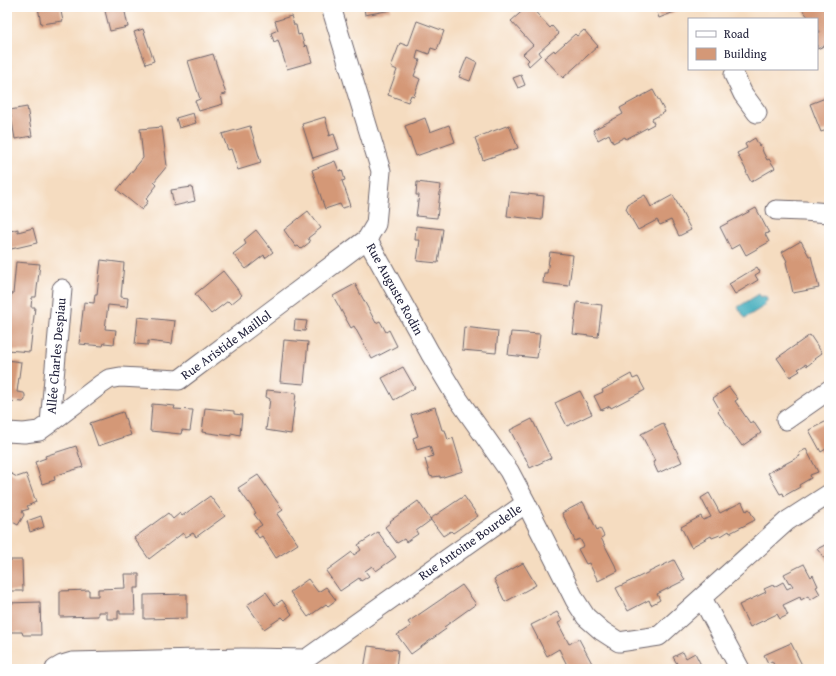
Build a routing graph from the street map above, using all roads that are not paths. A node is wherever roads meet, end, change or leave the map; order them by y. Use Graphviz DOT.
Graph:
graph roads {
  1 [pos="331,7"];
  2 [pos="734,75"];
  3 [pos="757,113"];
  4 [pos="776,210"];
  5 [pos="829,213"];
  6 [pos="367,239"];
  7 [pos="62,289"];
  8 [pos="829,390"];
  9 [pos="786,420"];
  10 [pos="50,423"];
  11 [pos="7,432"];
  12 [pos="829,494"];
  13 [pos="526,503"];
  14 [pos="702,598"];
  15 [pos="308,664"];
  16 [pos="55,669"];
  17 [pos="740,669"];
  1 -- 6 [label="street, Rue Auguste Rodin"];
  2 -- 3 [label="street"];
  4 -- 5 [label="street"];
  6 -- 10 [label="street, Rue Aristide Maillol"];
  6 -- 13 [label="street, Rue Auguste Rodin"];
  7 -- 10 [label="street, Allée Charles Despiau"];
  8 -- 9 [label="street"];
  10 -- 11 [label="street, Rue Aristide Maillol"];
  12 -- 14 [label="street, Rue Antoine Bourdelle"];
  13 -- 14 [label="street, Rue Antoine Bourdelle"];
  13 -- 15 [label="street, Rue Antoine Bourdelle"];
  14 -- 17 [label="street"];
  15 -- 16 [label="street, Rue Antoine Bourdelle"];
}
